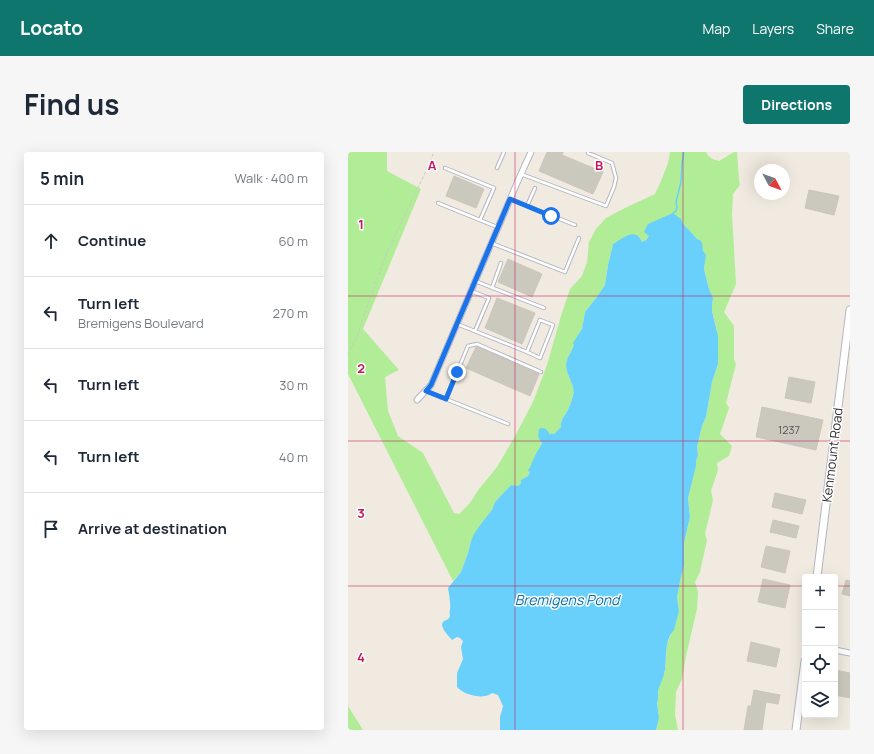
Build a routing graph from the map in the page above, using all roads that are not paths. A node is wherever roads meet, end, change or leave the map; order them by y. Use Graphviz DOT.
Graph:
graph roads {
  1 [pos="504,152"];
  2 [pos="531,152"];
  3 [pos="588,152"];
  4 [pos="445,168"];
  5 [pos="497,168"];
  6 [pos="521,174"];
  7 [pos="535,188"];
  8 [pos="510,199"];
  9 [pos="438,203"];
  10 [pos="527,206"];
  11 [pos="480,220"];
  12 [pos="575,225"];
  13 [pos="498,227"];
  14 [pos="579,238"];
  15 [pos="491,243"];
  16 [pos="501,263"];
  17 [pos="475,281"];
  18 [pos="492,288"];
  19 [pos="471,290"];
  20 [pos="544,308"];
  21 [pos="850,310"];
  22 [pos="457,324"];
  23 [pos="475,331"];
  24 [pos="527,352"];
  25 [pos="541,372"];
  26 [pos="426,391"];
  27 [pos="446,399"];
  28 [pos="417,400"];
  29 [pos="508,424"];
  30 [pos="817,574"];
  31 [pos="838,651"];
  32 [pos="850,653"];
  33 [pos="802,682"];
  34 [pos="796,730"];
  1 -- 5 [label="lane"];
  2 -- 6 [label="street"];
  3 -- 6 [label="lane"];
  4 -- 11 [label="lane"];
  6 -- 8 [label="street"];
  7 -- 10 [label="lane"];
  8 -- 10 [label="lane"];
  8 -- 13 [label="street"];
  9 -- 11 [label="lane"];
  10 -- 12 [label="lane"];
  11 -- 13 [label="lane"];
  13 -- 15 [label="street"];
  14 -- 15 [label="lane"];
  15 -- 17 [label="street"];
  16 -- 18 [label="lane"];
  17 -- 18 [label="lane"];
  17 -- 19 [label="street"];
  18 -- 20 [label="lane"];
  19 -- 22 [label="street"];
  19 -- 23 [label="lane"];
  21 -- 30 [label="main road, Kenmount Road"];
  22 -- 23 [label="lane"];
  22 -- 26 [label="street"];
  23 -- 24 [label="lane"];
  24 -- 24 [label="lane"];
  25 -- 27 [label="lane"];
  26 -- 27 [label="lane"];
  26 -- 28 [label="street"];
  27 -- 29 [label="lane"];
  31 -- 32 [label="street"];
  33 -- 34 [label="main road"];
}
